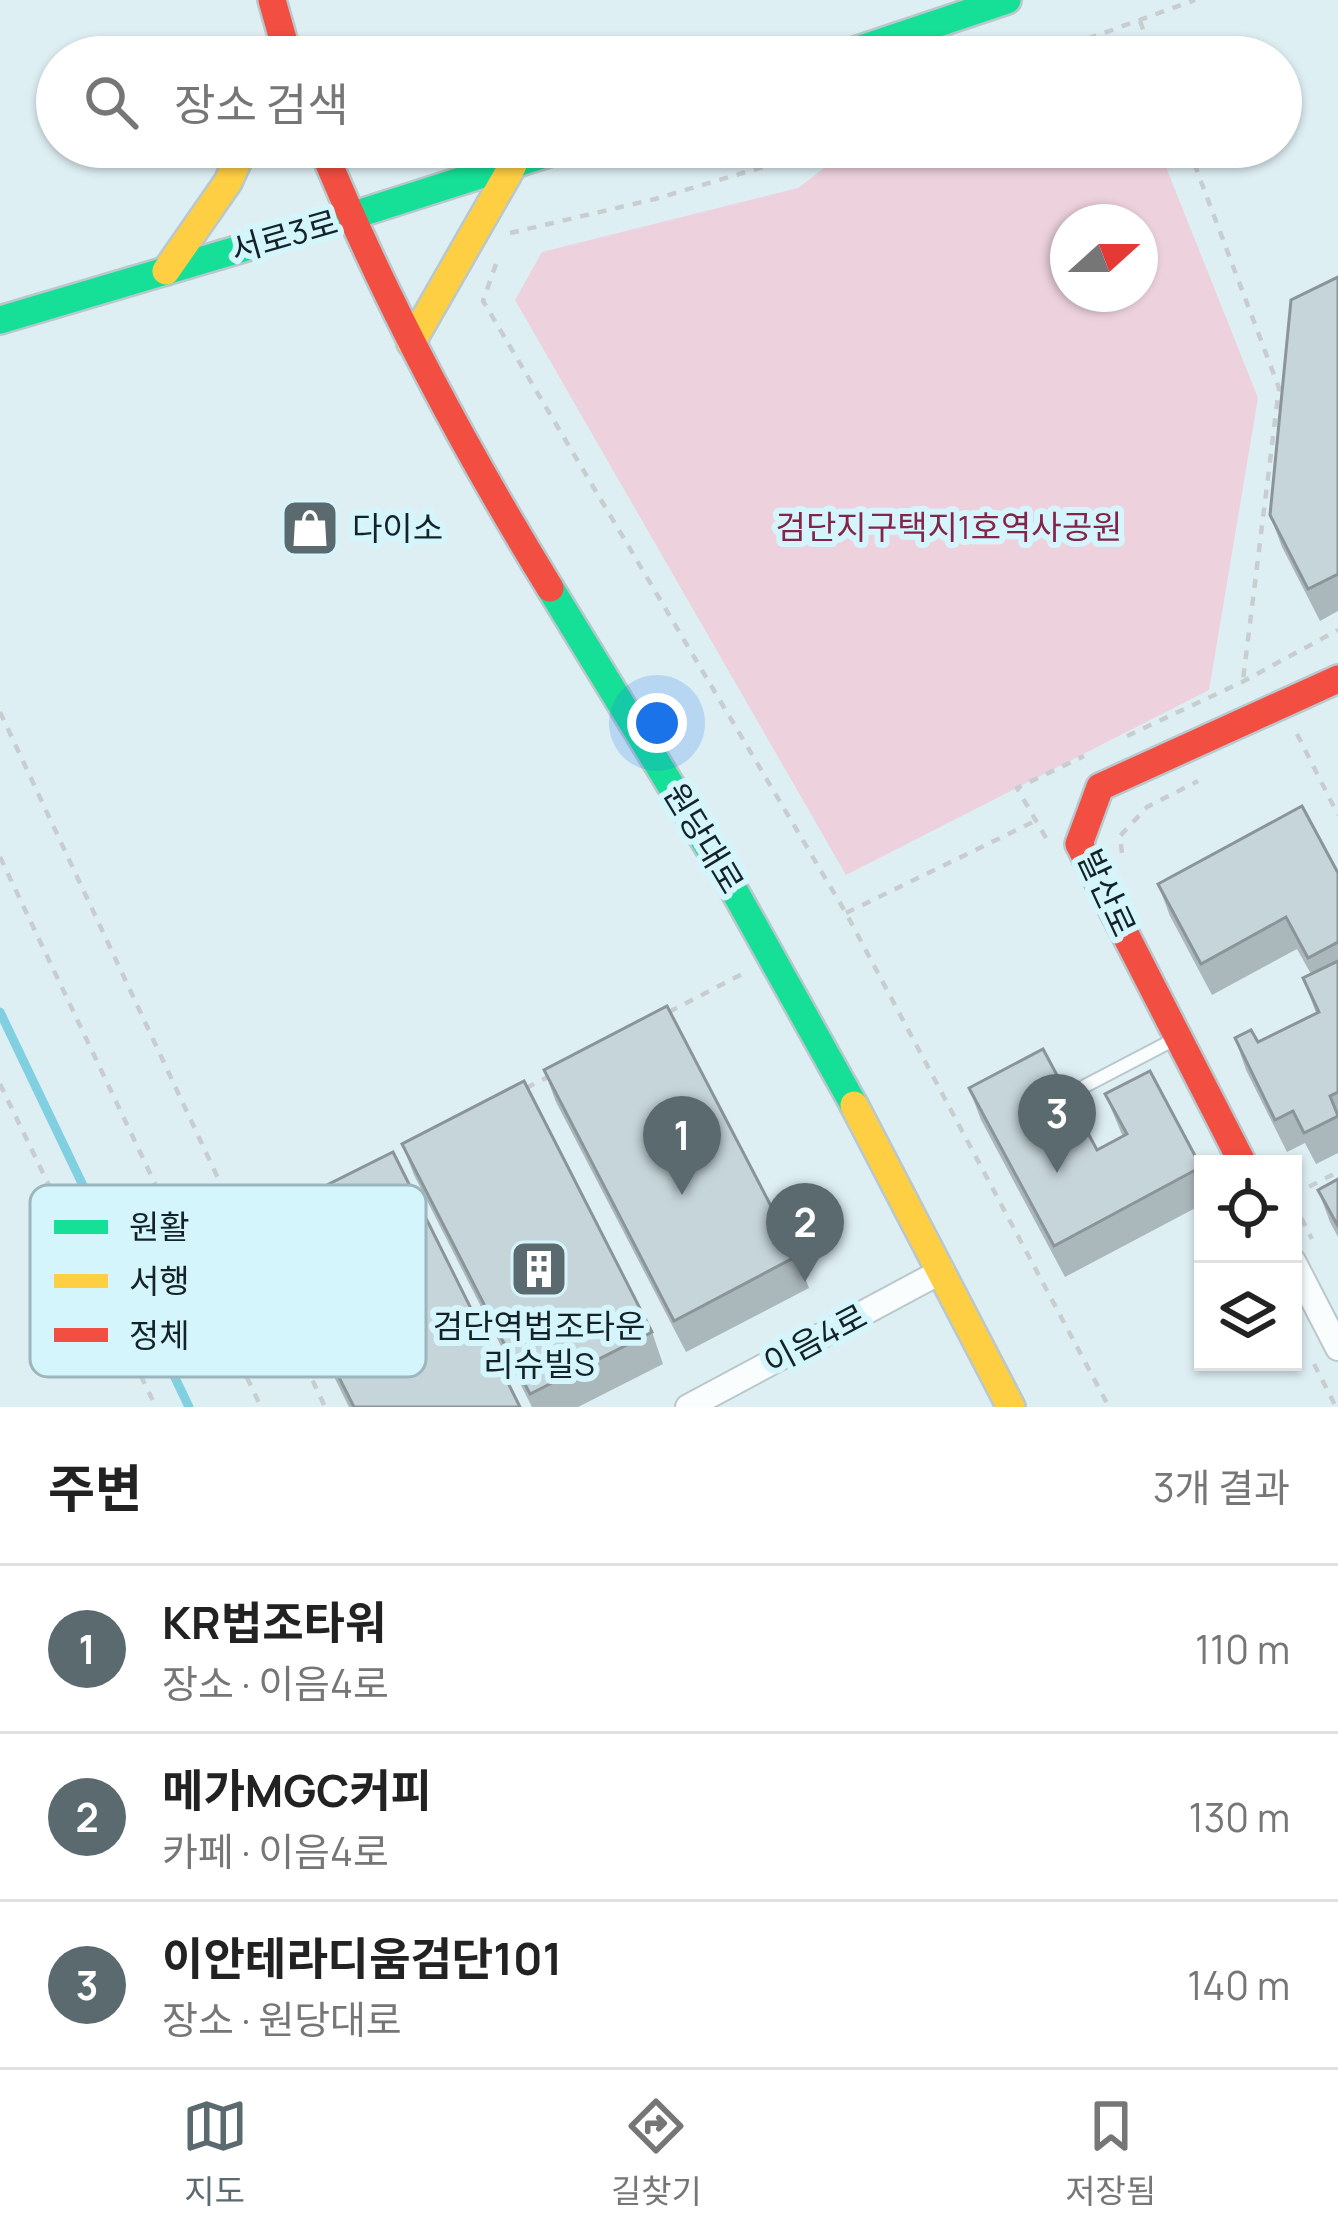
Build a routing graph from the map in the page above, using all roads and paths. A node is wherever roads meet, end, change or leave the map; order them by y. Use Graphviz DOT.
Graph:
graph roads {
  1 [pos="272,0"];
  2 [pos="1007,0"];
  3 [pos="1196,0"];
  4 [pos="1139,21"];
  5 [pos="281,36"];
  6 [pos="900,36"];
  7 [pos="1096,36"];
  8 [pos="1145,36"];
  9 [pos="234,168"];
  10 [pos="330,168"];
  11 [pos="503,168"];
  12 [pos="511,168"];
  13 [pos="760,168"];
  14 [pos="1196,168"];
  15 [pos="348,217"];
  16 [pos="507,234"];
  17 [pos="502,249"];
  18 [pos="166,271"];
  19 [pos="0,320"];
  20 [pos="412,343"];
  21 [pos="1338,630"];
  22 [pos="1338,679"];
  23 [pos="1242,682"];
  24 [pos="0,712"];
  25 [pos="1296,732"];
  26 [pos="1119,740"];
  27 [pos="1099,749"];
  28 [pos="1211,775"];
  29 [pos="1338,815"];
  30 [pos="1036,820"];
  31 [pos="1047,841"];
  32 [pos="0,857"];
  33 [pos="1123,857"];
  34 [pos="846,913"];
  35 [pos="775,956"];
  36 [pos="669,1012"];
  37 [pos="1178,1037"];
  38 [pos="563,1069"];
  39 [pos="0,1084"];
  40 [pos="1085,1086"];
  41 [pos="521,1091"];
  42 [pos="1238,1155"];
  43 [pos="1338,1172"];
  44 [pos="49,1185"];
  45 [pos="156,1185"];
  46 [pos="221,1185"];
  47 [pos="1302,1191"];
  48 [pos="1294,1263"];
  49 [pos="942,1271"];
  50 [pos="1338,1348"];
  51 [pos="142,1377"];
  52 [pos="247,1377"];
  53 [pos="311,1377"];
  54 [pos="156,1407"];
  55 [pos="261,1407"];
  56 [pos="325,1407"];
  57 [pos="688,1407"];
  58 [pos="1011,1407"];
  59 [pos="1109,1407"];
  1 -- 5 [label="main road"];
  2 -- 6 [label="main road"];
  3 -- 4 [label="path"];
  4 -- 7 [label="path"];
  4 -- 8 [label="path"];
  9 -- 18 [label="main road"];
  10 -- 15 [label="main road, 원당대로"];
  11 -- 15 [label="main road, 서로3로"];
  12 -- 20 [label="main road"];
  13 -- 16 [label="path"];
  14 -- 23 [label="path"];
  15 -- 18 [label="main road, 서로3로"];
  15 -- 20 [label="main road, 원당대로"];
  17 -- 34 [label="path"];
  18 -- 19 [label="main road, 서로3로"];
  20 -- 35 [label="main road, 원당대로"];
  21 -- 23 [label="path"];
  22 -- 37 [label="main road, 발산로"];
  23 -- 26 [label="path"];
  24 -- 46 [label="path"];
  25 -- 29 [label="path"];
  27 -- 30 [label="path"];
  28 -- 33 [label="path"];
  30 -- 31 [label="path"];
  30 -- 34 [label="path"];
  32 -- 45 [label="path"];
  34 -- 59 [label="path"];
  35 -- 36 [label="path"];
  35 -- 49 [label="main road, 원당대로"];
  37 -- 40 [label="lane"];
  37 -- 42 [label="main road, 발산로"];
  38 -- 41 [label="path"];
  39 -- 44 [label="path"];
  43 -- 47 [label="path"];
  48 -- 50 [label="street"];
  49 -- 57 [label="street, 이음4로"];
  49 -- 58 [label="main road, 원당대로"];
  51 -- 54 [label="path"];
  52 -- 55 [label="path"];
  53 -- 56 [label="path"];
}
